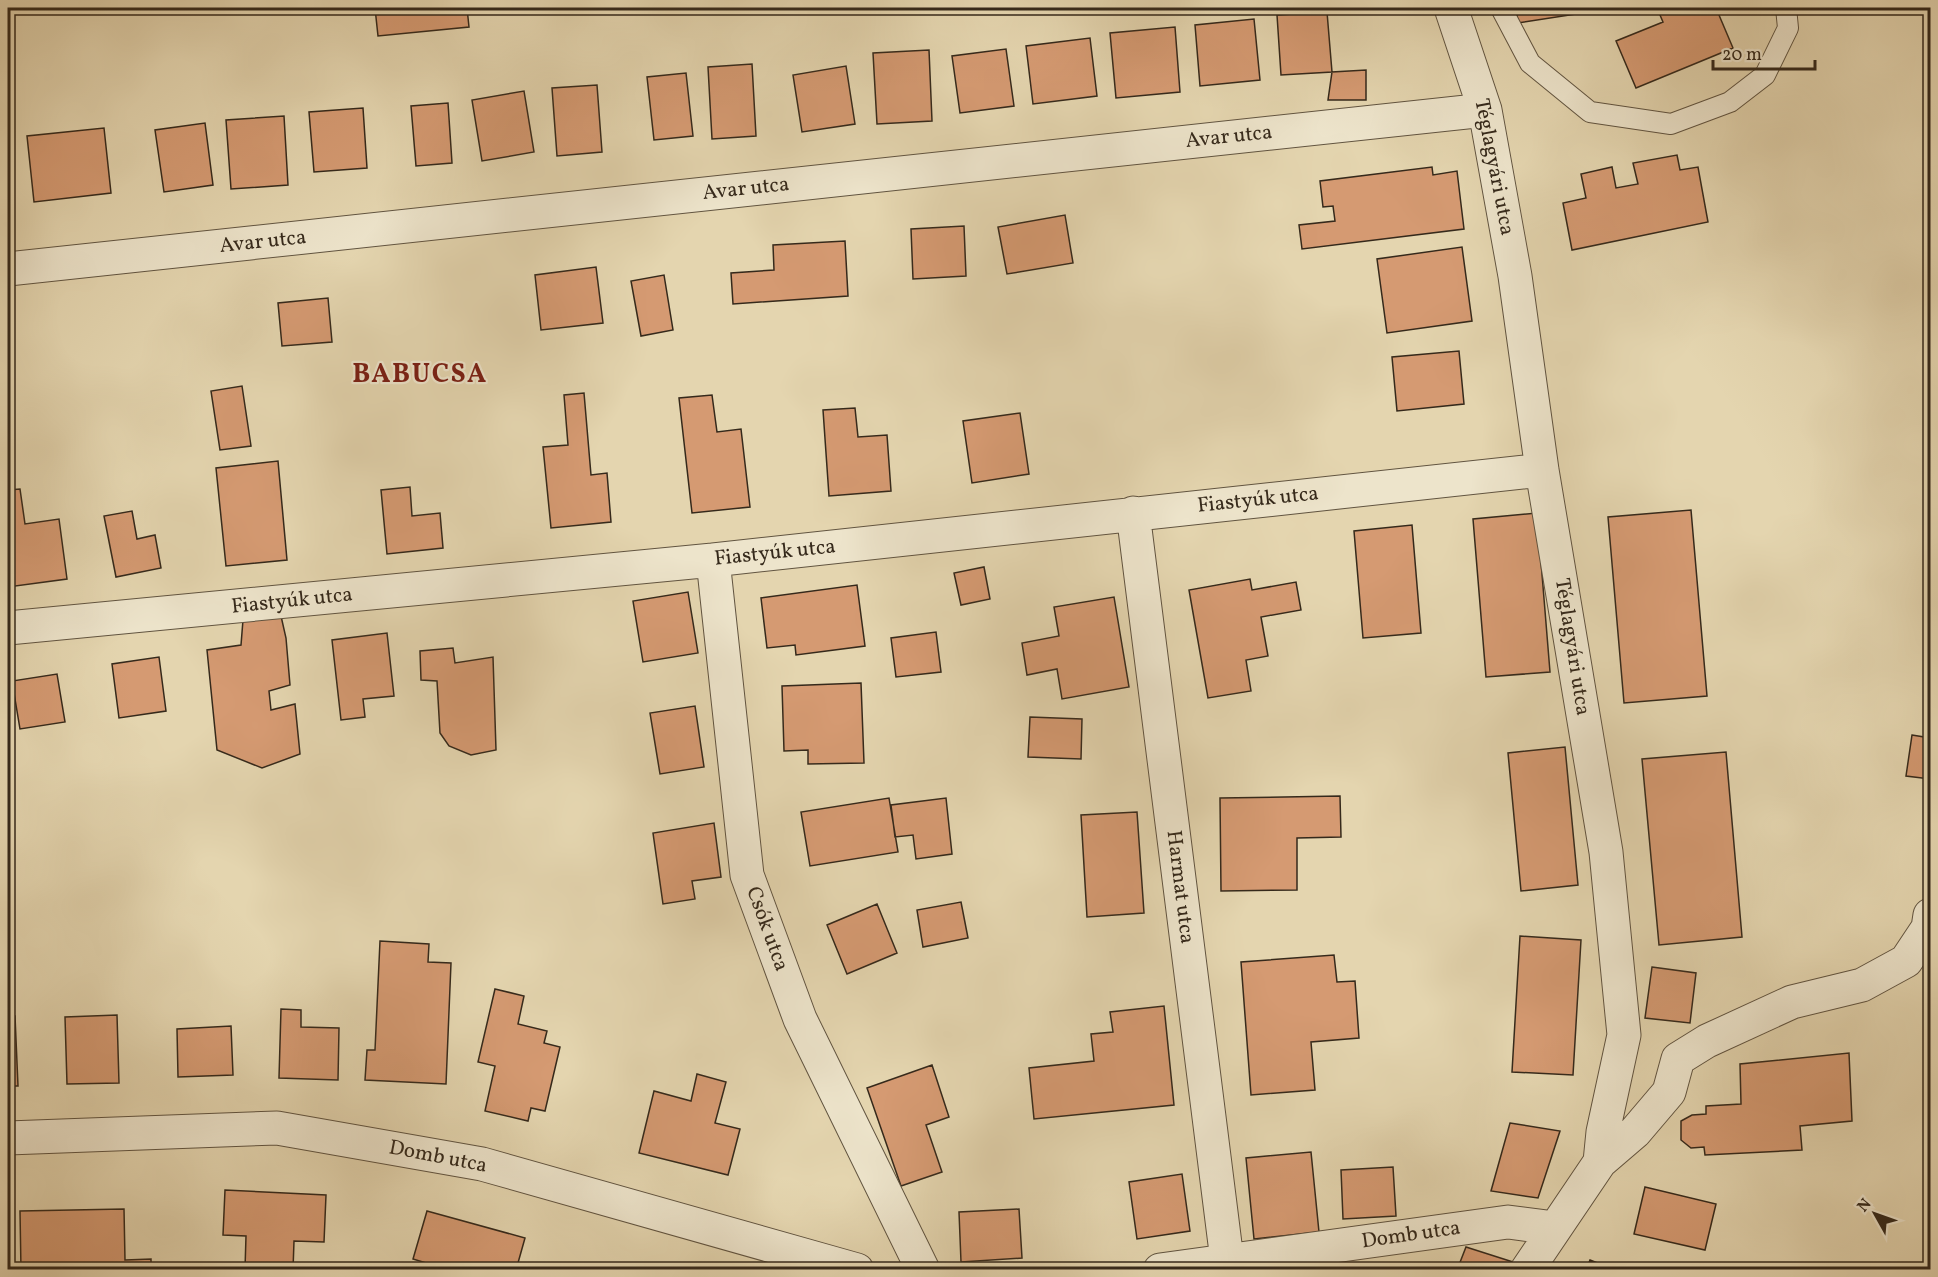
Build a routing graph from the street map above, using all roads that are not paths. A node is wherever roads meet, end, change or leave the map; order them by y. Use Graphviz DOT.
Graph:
graph roads {
  1 [pos="1451,8"];
  2 [pos="1501,8"];
  3 [pos="1786,8"];
  4 [pos="1485,110"];
  5 [pos="8,269"];
  6 [pos="1542,470"];
  7 [pos="1133,513"];
  8 [pos="713,560"];
  9 [pos="8,628"];
  10 [pos="1930,915"];
  11 [pos="8,1138"];
  12 [pos="1600,1162"];
  13 [pos="1555,1228"];
  14 [pos="1227,1260"];
  15 [pos="857,1269"];
  16 [pos="923,1269"];
  17 [pos="1160,1269"];
  18 [pos="1527,1269"];
  1 -- 4 [label="street, Téglagyári utca"];
  2 -- 3 [label="lane"];
  4 -- 5 [label="street, Avar utca"];
  4 -- 6 [label="street, Téglagyári utca"];
  6 -- 7 [label="street, Fiastyúk utca"];
  6 -- 12 [label="street, Téglagyári utca"];
  7 -- 8 [label="street, Fiastyúk utca"];
  7 -- 14 [label="street, Harmat utca"];
  8 -- 9 [label="street, Fiastyúk utca"];
  8 -- 16 [label="street, Csók utca"];
  10 -- 12 [label="street"];
  11 -- 15 [label="street, Domb utca"];
  12 -- 13 [label="street, Téglagyári utca"];
  13 -- 14 [label="street, Domb utca"];
  13 -- 18 [label="street, Téglagyári utca"];
  14 -- 17 [label="street, Domb utca"];
}
